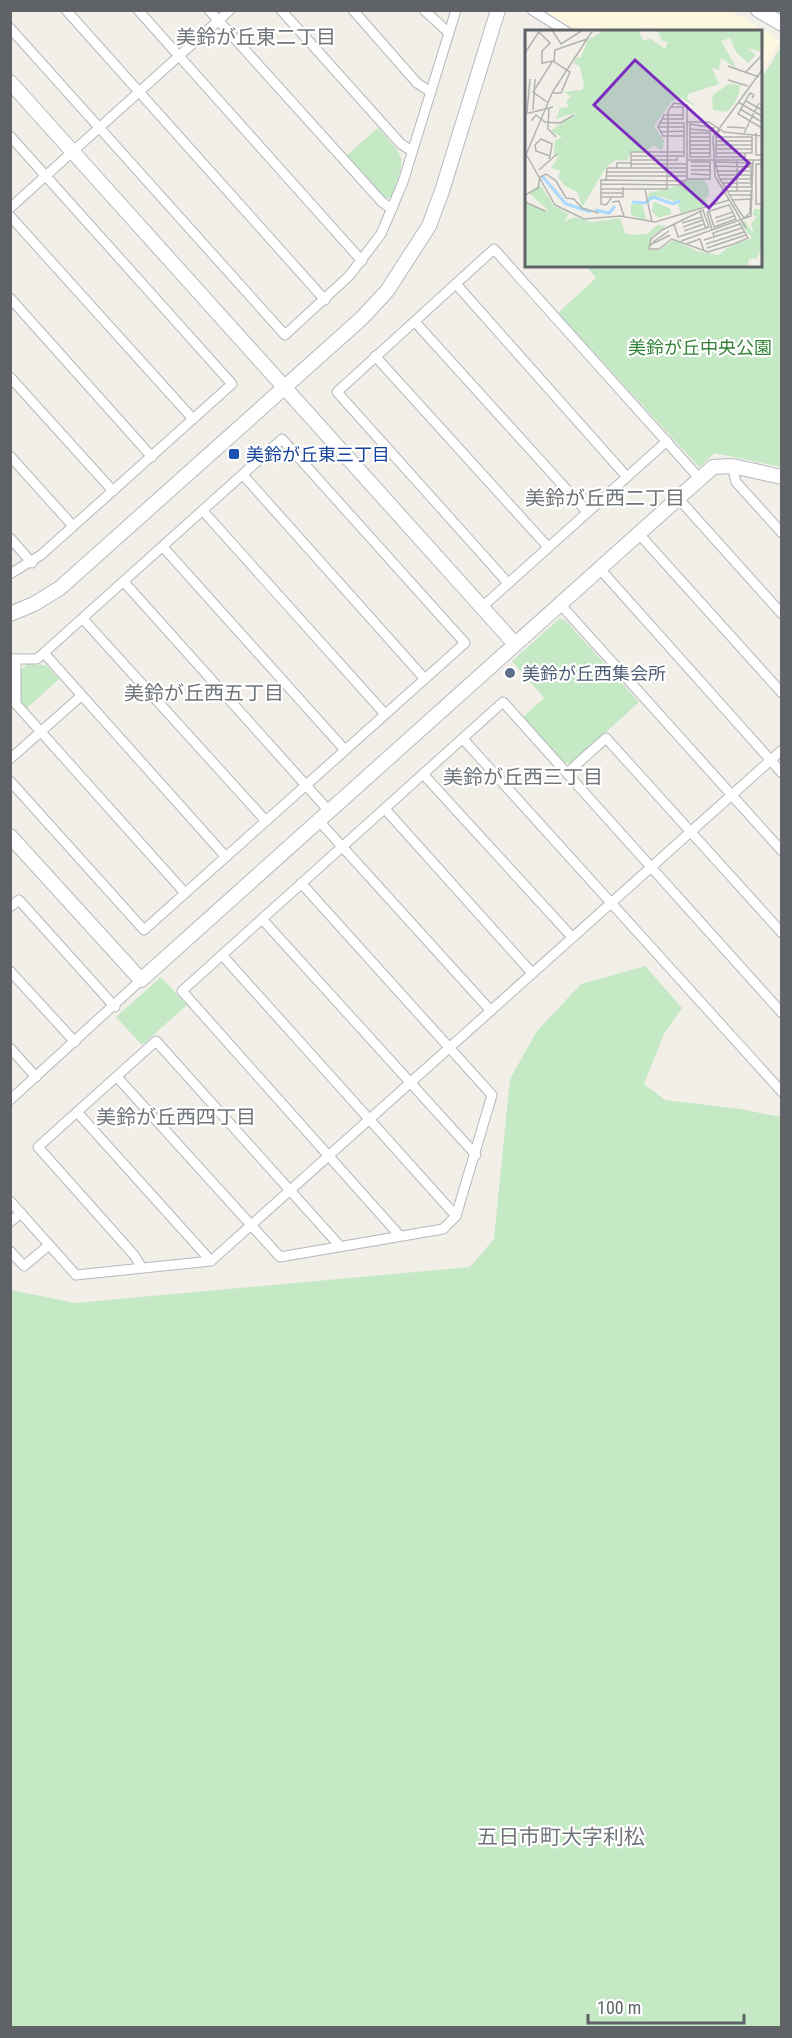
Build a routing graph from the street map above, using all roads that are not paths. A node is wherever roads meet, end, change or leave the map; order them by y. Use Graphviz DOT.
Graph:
graph roads {
  1 [pos="66,10"];
  2 [pos="138,10"];
  3 [pos="209,10"];
  4 [pos="230,10"];
  5 [pos="281,10"];
  6 [pos="352,10"];
  7 [pos="424,10"];
  8 [pos="456,10"];
  9 [pos="498,10"];
  10 [pos="532,10"];
  11 [pos="758,10"];
  12 [pos="218,21"];
  13 [pos="782,24"];
  14 [pos="10,28"];
  15 [pos="564,30"];
  16 [pos="449,33"];
  17 [pos="178,56"];
  18 [pos="10,82"];
  19 [pos="139,92"];
  20 [pos="431,92"];
  21 [pos="99,128"];
  22 [pos="10,136"];
  23 [pos="412,151"];
  24 [pos="73,152"];
  25 [pos="46,176"];
  26 [pos="10,208"];
  27 [pos="392,209"];
  28 [pos="10,216"];
  29 [pos="362,261"];
  30 [pos="456,284"];
  31 [pos="10,298"];
  32 [pos="325,300"];
  33 [pos="415,322"];
  34 [pos="375,356"];
  35 [pos="10,377"];
  36 [pos="284,388"];
  37 [pos="193,419"];
  38 [pos="667,441"];
  39 [pos="10,456"];
  40 [pos="152,457"];
  41 [pos="732,466"];
  42 [pos="243,475"];
  43 [pos="627,477"];
  44 [pos="782,477"];
  45 [pos="700,478"];
  46 [pos="113,491"];
  47 [pos="678,498"];
  48 [pos="203,511"];
  49 [pos="587,512"];
  50 [pos="73,526"];
  51 [pos="782,533"];
  52 [pos="639,534"];
  53 [pos="10,538"];
  54 [pos="163,547"];
  55 [pos="549,548"];
  56 [pos="32,563"];
  57 [pos="600,569"];
  58 [pos="10,574"];
  59 [pos="124,582"];
  60 [pos="508,583"];
  61 [pos="560,604"];
  62 [pos="482,607"];
  63 [pos="10,614"];
  64 [pos="782,614"];
  65 [pos="83,619"];
  66 [pos="515,644"];
  67 [pos="44,653"];
  68 [pos="13,659"];
  69 [pos="424,678"];
  70 [pos="782,693"];
  71 [pos="81,696"];
  72 [pos="385,714"];
  73 [pos="41,732"];
  74 [pos="463,739"];
  75 [pos="345,750"];
  76 [pos="782,750"];
  77 [pos="10,759"];
  78 [pos="771,760"];
  79 [pos="567,773"];
  80 [pos="782,773"];
  81 [pos="423,774"];
  82 [pos="10,781"];
  83 [pos="306,785"];
  84 [pos="732,795"];
  85 [pos="385,809"];
  86 [pos="324,816"];
  87 [pos="266,821"];
  88 [pos="690,831"];
  89 [pos="10,836"];
  90 [pos="342,846"];
  91 [pos="782,850"];
  92 [pos="226,857"];
  93 [pos="651,867"];
  94 [pos="301,883"];
  95 [pos="185,893"];
  96 [pos="611,902"];
  97 [pos="10,907"];
  98 [pos="262,920"];
  99 [pos="782,933"];
  100 [pos="572,937"];
  101 [pos="222,955"];
  102 [pos="532,973"];
  103 [pos="12,976"];
  104 [pos="141,981"];
  105 [pos="115,1007"];
  106 [pos="491,1011"];
  107 [pos="782,1013"];
  108 [pos="75,1042"];
  109 [pos="10,1048"];
  110 [pos="449,1048"];
  111 [pos="36,1077"];
  112 [pos="117,1077"];
  113 [pos="409,1083"];
  114 [pos="782,1092"];
  115 [pos="10,1100"];
  116 [pos="77,1112"];
  117 [pos="370,1120"];
  118 [pos="330,1155"];
  119 [pos="476,1155"];
  120 [pos="290,1191"];
  121 [pos="10,1201"];
  122 [pos="21,1213"];
  123 [pos="456,1216"];
  124 [pos="10,1222"];
  125 [pos="251,1226"];
  126 [pos="400,1236"];
  127 [pos="49,1245"];
  128 [pos="339,1245"];
  129 [pos="10,1251"];
  130 [pos="211,1261"];
  131 [pos="142,1268"];
  1 -- 19 [label="street"];
  2 -- 17 [label="street"];
  3 -- 12 [label="street"];
  4 -- 12 [label="street"];
  5 -- 23 [label="street"];
  6 -- 20 [label="street"];
  7 -- 16 [label="street"];
  8 -- 16 [label="street"];
  9 -- 36 [label="street"];
  10 -- 15 [label="street"];
  11 -- 13 [label="street"];
  12 -- 17 [label="street"];
  12 -- 27 [label="street"];
  14 -- 21 [label="street"];
  16 -- 20 [label="street"];
  17 -- 19 [label="street"];
  17 -- 29 [label="street"];
  18 -- 24 [label="street"];
  19 -- 21 [label="street"];
  19 -- 32 [label="street"];
  20 -- 23 [label="street"];
  21 -- 24 [label="street"];
  21 -- 32 [label="street"];
  22 -- 25 [label="street"];
  23 -- 27 [label="street"];
  24 -- 25 [label="street"];
  24 -- 36 [label="street"];
  25 -- 26 [label="street"];
  25 -- 37 [label="street"];
  27 -- 29 [label="street"];
  28 -- 37 [label="street"];
  29 -- 32 [label="street"];
  30 -- 33 [label="street"];
  30 -- 38 [label="street"];
  30 -- 43 [label="street"];
  31 -- 40 [label="street"];
  33 -- 34 [label="street"];
  33 -- 49 [label="street"];
  34 -- 55 [label="street"];
  34 -- 60 [label="street"];
  35 -- 46 [label="street"];
  36 -- 62 [label="street"];
  36 -- 63 [label="street"];
  37 -- 40 [label="street"];
  38 -- 43 [label="street"];
  38 -- 45 [label="street"];
  39 -- 50 [label="street"];
  40 -- 46 [label="street"];
  41 -- 44 [label="street"];
  41 -- 45 [label="street"];
  41 -- 51 [label="street"];
  42 -- 48 [label="street"];
  42 -- 69 [label="street"];
  42 -- 69 [label="street"];
  43 -- 49 [label="street"];
  45 -- 47 [label="street"];
  46 -- 50 [label="street"];
  47 -- 52 [label="street"];
  47 -- 64 [label="street"];
  48 -- 54 [label="street"];
  48 -- 72 [label="street"];
  49 -- 55 [label="street"];
  50 -- 56 [label="street"];
  52 -- 57 [label="street"];
  52 -- 70 [label="street"];
  53 -- 56 [label="street"];
  54 -- 59 [label="street"];
  54 -- 75 [label="street"];
  55 -- 60 [label="street"];
  56 -- 58 [label="street"];
  57 -- 61 [label="street"];
  57 -- 78 [label="street"];
  59 -- 65 [label="street"];
  59 -- 83 [label="street"];
  60 -- 62 [label="street"];
  61 -- 66 [label="street"];
  61 -- 84 [label="street"];
  62 -- 66 [label="street"];
  65 -- 67 [label="street"];
  65 -- 87 [label="street"];
  66 -- 86 [label="street"];
  67 -- 68 [label="street"];
  67 -- 71 [label="street"];
  68 -- 73 [label="street"];
  69 -- 72 [label="street"];
  71 -- 73 [label="street"];
  71 -- 92 [label="street"];
  72 -- 75 [label="street"];
  73 -- 77 [label="street"];
  73 -- 95 [label="street"];
  74 -- 79 [label="street"];
  74 -- 81 [label="street"];
  74 -- 96 [label="street"];
  75 -- 83 [label="street"];
  76 -- 78 [label="street"];
  78 -- 80 [label="street"];
  78 -- 84 [label="street"];
  79 -- 88 [label="street"];
  79 -- 93 [label="street"];
  81 -- 85 [label="street"];
  81 -- 100 [label="street"];
  82 -- 95 [label="street"];
  83 -- 86 [label="street"];
  83 -- 87 [label="street"];
  84 -- 88 [label="street"];
  84 -- 91 [label="street"];
  85 -- 90 [label="street"];
  85 -- 102 [label="street"];
  86 -- 90 [label="street"];
  86 -- 104 [label="street"];
  87 -- 92 [label="street"];
  88 -- 93 [label="street"];
  88 -- 99 [label="street"];
  89 -- 104 [label="street"];
  90 -- 94 [label="street"];
  90 -- 106 [label="street"];
  92 -- 95 [label="street"];
  93 -- 96 [label="street"];
  93 -- 107 [label="street"];
  94 -- 98 [label="street"];
  94 -- 110 [label="street"];
  96 -- 100 [label="street"];
  96 -- 114 [label="street"];
  97 -- 105 [label="street"];
  98 -- 101 [label="street"];
  98 -- 113 [label="street"];
  100 -- 102 [label="street"];
  101 -- 117 [label="street"];
  101 -- 118 [label="street"];
  102 -- 106 [label="street"];
  103 -- 108 [label="street"];
  104 -- 105 [label="street"];
  105 -- 108 [label="street"];
  106 -- 110 [label="street"];
  108 -- 111 [label="street"];
  109 -- 111 [label="street"];
  110 -- 113 [label="street"];
  110 -- 119 [label="street"];
  111 -- 115 [label="street"];
  112 -- 116 [label="street"];
  112 -- 120 [label="street"];
  112 -- 125 [label="street"];
  113 -- 117 [label="street"];
  113 -- 119 [label="street"];
  116 -- 130 [label="street"];
  116 -- 131 [label="street"];
  117 -- 118 [label="street"];
  117 -- 123 [label="street"];
  118 -- 120 [label="street"];
  118 -- 126 [label="street"];
  119 -- 123 [label="street"];
  120 -- 125 [label="street"];
  120 -- 128 [label="street"];
  121 -- 122 [label="street"];
  122 -- 124 [label="street"];
  122 -- 127 [label="street"];
  123 -- 126 [label="street"];
  125 -- 128 [label="street"];
  125 -- 130 [label="street"];
  126 -- 128 [label="street"];
  127 -- 129 [label="street"];
  127 -- 131 [label="street"];
  130 -- 131 [label="street"];
}
